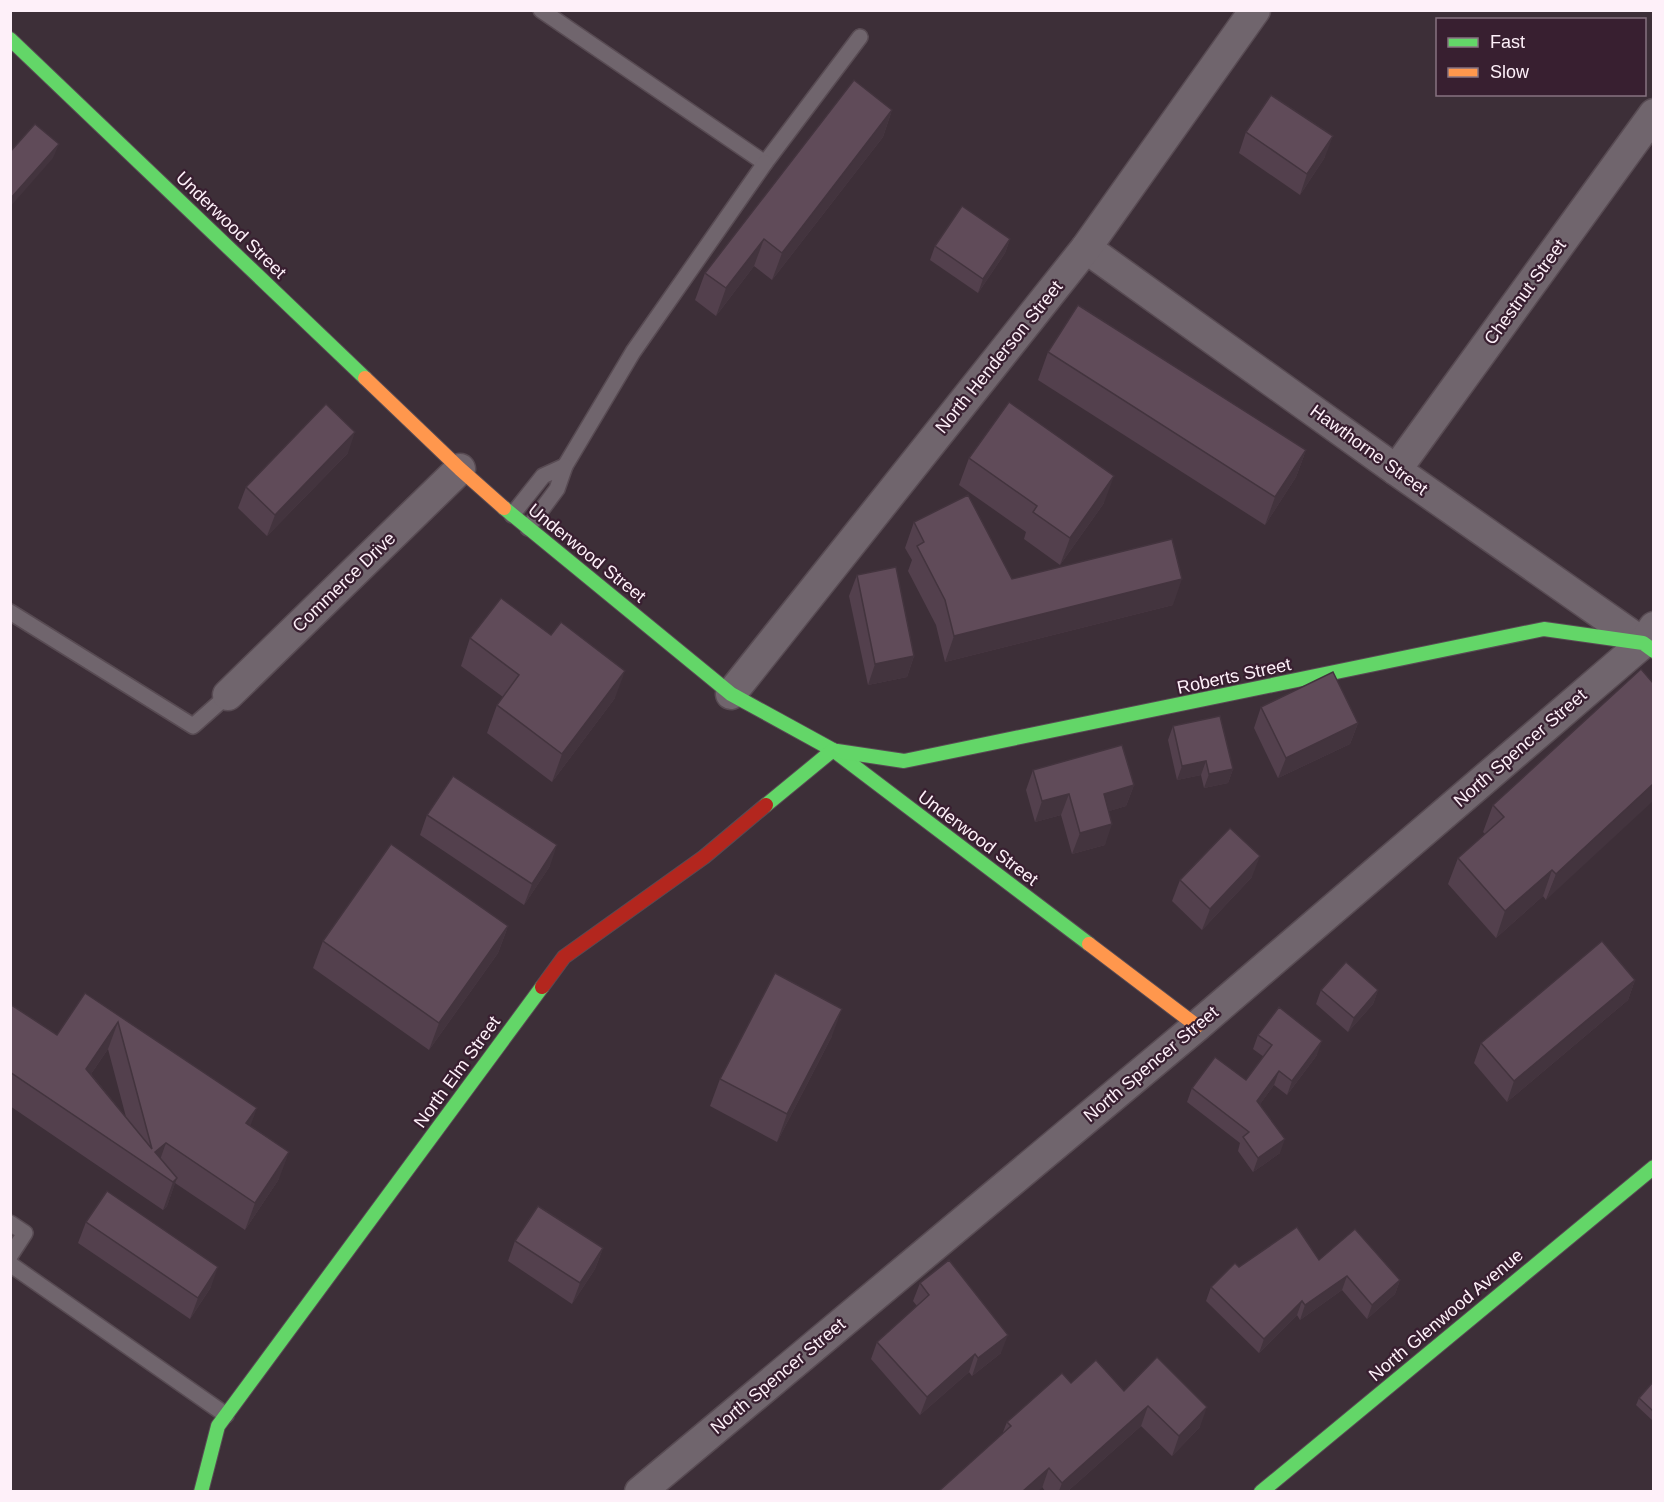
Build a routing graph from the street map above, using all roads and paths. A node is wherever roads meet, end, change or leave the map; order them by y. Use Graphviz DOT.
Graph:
graph roads {
  1 [pos="541,10"];
  2 [pos="1255,10"];
  3 [pos="860,37"];
  4 [pos="10,39"];
  5 [pos="1653,114"];
  6 [pos="765,163"];
  7 [pos="1086,248"];
  8 [pos="565,466"];
  9 [pos="460,470"];
  10 [pos="1396,470"];
  11 [pos="512,515"];
  12 [pos="528,528"];
  13 [pos="10,612"];
  14 [pos="1650,641"];
  15 [pos="731,694"];
  16 [pos="228,695"];
  17 [pos="832,750"];
  18 [pos="1197,1026"];
  19 [pos="1653,1167"];
  20 [pos="10,1223"];
  21 [pos="10,1256"];
  22 [pos="10,1264"];
  23 [pos="226,1415"];
  24 [pos="204,1491"];
  25 [pos="640,1491"];
  26 [pos="1261,1491"];
  1 -- 6 [label="lane"];
  2 -- 7 [label="street, North Henderson Street"];
  3 -- 6 [label="lane"];
  4 -- 9 [label="street, Underwood Street"];
  5 -- 10 [label="street, Chestnut Street"];
  6 -- 8 [label="lane"];
  7 -- 10 [label="street, Hawthorne Street"];
  7 -- 15 [label="street, North Henderson Street"];
  8 -- 11 [label="lane"];
  8 -- 12 [label="lane"];
  9 -- 11 [label="street, Underwood Street"];
  9 -- 16 [label="street, Commerce Drive"];
  10 -- 14 [label="street, Hawthorne Street"];
  11 -- 12 [label="street, Underwood Street"];
  12 -- 15 [label="street, Underwood Street"];
  13 -- 16 [label="lane"];
  14 -- 17 [label="street, Roberts Street"];
  14 -- 18 [label="street, North Spencer Street"];
  15 -- 17 [label="street, Underwood Street"];
  17 -- 18 [label="street, Underwood Street"];
  17 -- 23 [label="street, North Elm Street"];
  18 -- 25 [label="street, North Spencer Street"];
  19 -- 26 [label="street, North Glenwood Avenue"];
  20 -- 21 [label="lane"];
  22 -- 23 [label="lane"];
  23 -- 24 [label="street, North Elm Street"];
}
